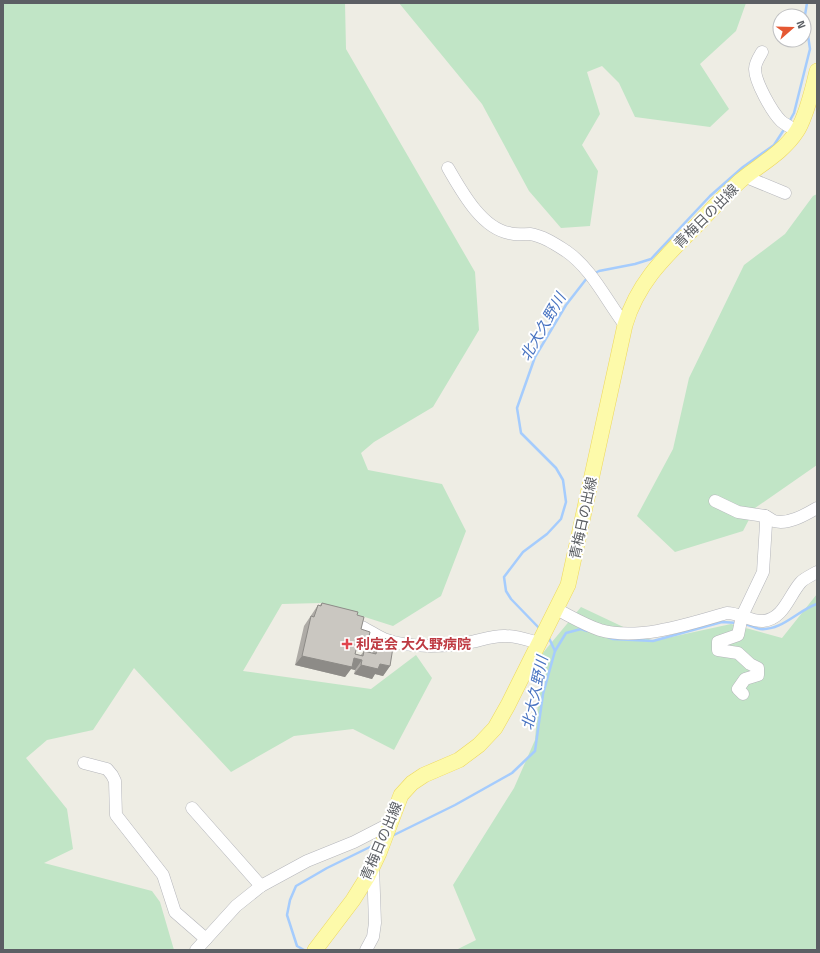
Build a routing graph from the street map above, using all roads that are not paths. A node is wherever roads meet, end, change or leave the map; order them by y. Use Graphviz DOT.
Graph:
graph roads {
  1 [pos="762,52"];
  2 [pos="817,71"];
  3 [pos="795,130"];
  4 [pos="448,168"];
  5 [pos="746,177"];
  6 [pos="785,193"];
  7 [pos="625,325"];
  8 [pos="715,501"];
  9 [pos="817,508"];
  10 [pos="765,516"];
  11 [pos="817,572"];
  12 [pos="556,609"];
  13 [pos="742,616"];
  14 [pos="362,627"];
  15 [pos="542,635"];
  16 [pos="743,694"];
  17 [pos="84,763"];
  18 [pos="192,808"];
  19 [pos="385,835"];
  20 [pos="373,866"];
  21 [pos="261,886"];
  22 [pos="206,939"];
  23 [pos="196,950"];
  24 [pos="315,950"];
  25 [pos="366,950"];
  1 -- 3 [label="street"];
  2 -- 3 [label="main road, 青梅日の出線"];
  3 -- 5 [label="main road, 青梅日の出線"];
  4 -- 7 [label="street"];
  5 -- 6 [label="street"];
  5 -- 7 [label="main road, 青梅日の出線"];
  7 -- 12 [label="main road, 青梅日の出線"];
  8 -- 10 [label="street"];
  9 -- 10 [label="street"];
  10 -- 13 [label="street"];
  11 -- 13 [label="street"];
  12 -- 13 [label="street"];
  12 -- 15 [label="main road, 青梅日の出線"];
  13 -- 16 [label="street"];
  14 -- 15 [label="street"];
  15 -- 19 [label="main road, 青梅日の出線"];
  17 -- 22 [label="street"];
  18 -- 21 [label="street"];
  19 -- 20 [label="main road, 青梅日の出線"];
  19 -- 21 [label="street"];
  20 -- 24 [label="main road, 青梅日の出線"];
  20 -- 25 [label="street"];
  21 -- 22 [label="street"];
  22 -- 23 [label="street"];
}
